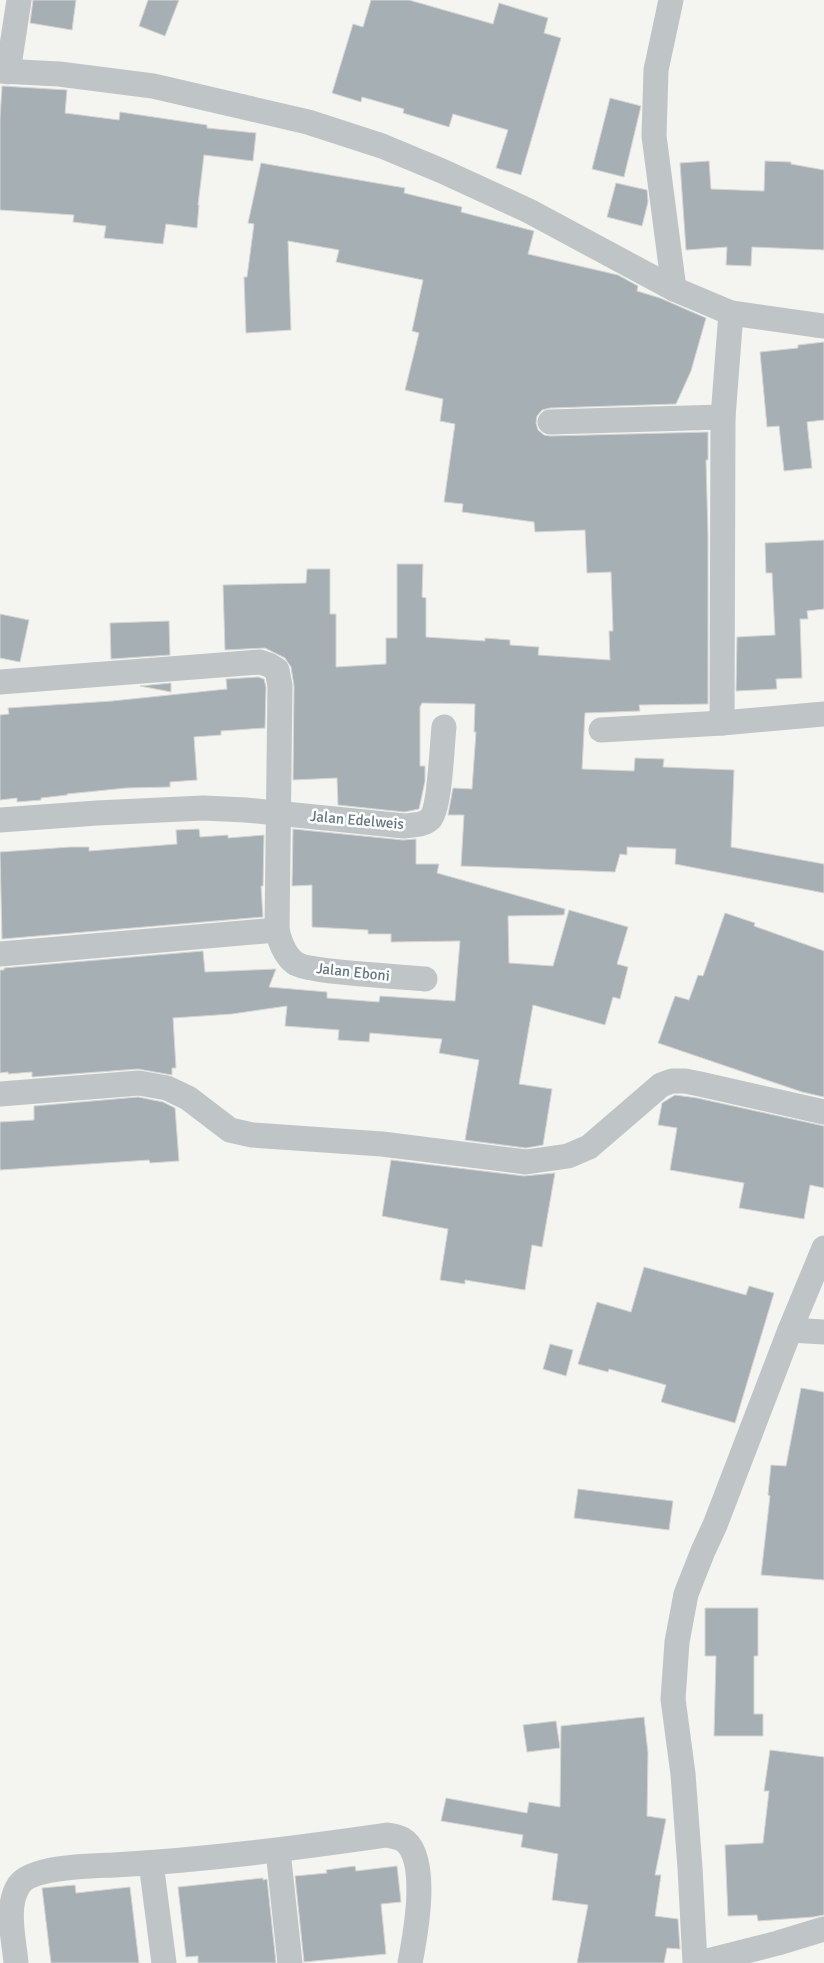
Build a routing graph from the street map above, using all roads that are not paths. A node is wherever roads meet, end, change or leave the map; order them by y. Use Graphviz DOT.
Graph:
graph roads {
  1 [pos="19,0"];
  2 [pos="671,0"];
  3 [pos="4,72"];
  4 [pos="674,289"];
  5 [pos="731,313"];
  6 [pos="824,326"];
  7 [pos="723,417"];
  8 [pos="550,422"];
  9 [pos="0,682"];
  10 [pos="824,714"];
  11 [pos="722,723"];
  12 [pos="444,727"];
  13 [pos="601,730"];
  14 [pos="279,814"];
  15 [pos="0,820"];
  16 [pos="282,941"];
  17 [pos="0,954"];
  18 [pos="425,979"];
  19 [pos="0,1094"];
  20 [pos="824,1112"];
  21 [pos="824,1248"];
  22 [pos="790,1330"];
  23 [pos="824,1332"];
  24 [pos="278,1851"];
  25 [pos="151,1863"];
  26 [pos="6,1926"];
  27 [pos="824,1929"];
  28 [pos="16,1963"];
  29 [pos="164,1963"];
  30 [pos="290,1963"];
  31 [pos="410,1963"];
  32 [pos="695,1963"];
  33 [pos="699,1963"];
  1 -- 3 [label="street"];
  2 -- 4 [label="street"];
  3 -- 4 [label="street"];
  4 -- 5 [label="street"];
  5 -- 6 [label="street"];
  5 -- 7 [label="street"];
  7 -- 8 [label="street"];
  7 -- 11 [label="street"];
  9 -- 14 [label="street"];
  10 -- 11 [label="street"];
  11 -- 13 [label="street"];
  12 -- 14 [label="street, Jalan Edelweis"];
  14 -- 15 [label="street, Jalan Edelweis"];
  14 -- 16 [label="street"];
  16 -- 17 [label="street"];
  16 -- 18 [label="street, Jalan Eboni"];
  19 -- 20 [label="street"];
  21 -- 22 [label="street"];
  22 -- 23 [label="street"];
  22 -- 32 [label="street"];
  24 -- 25 [label="street"];
  24 -- 30 [label="street"];
  24 -- 31 [label="street"];
  25 -- 26 [label="street"];
  25 -- 29 [label="street"];
  26 -- 28 [label="street"];
  27 -- 33 [label="street"];
}
